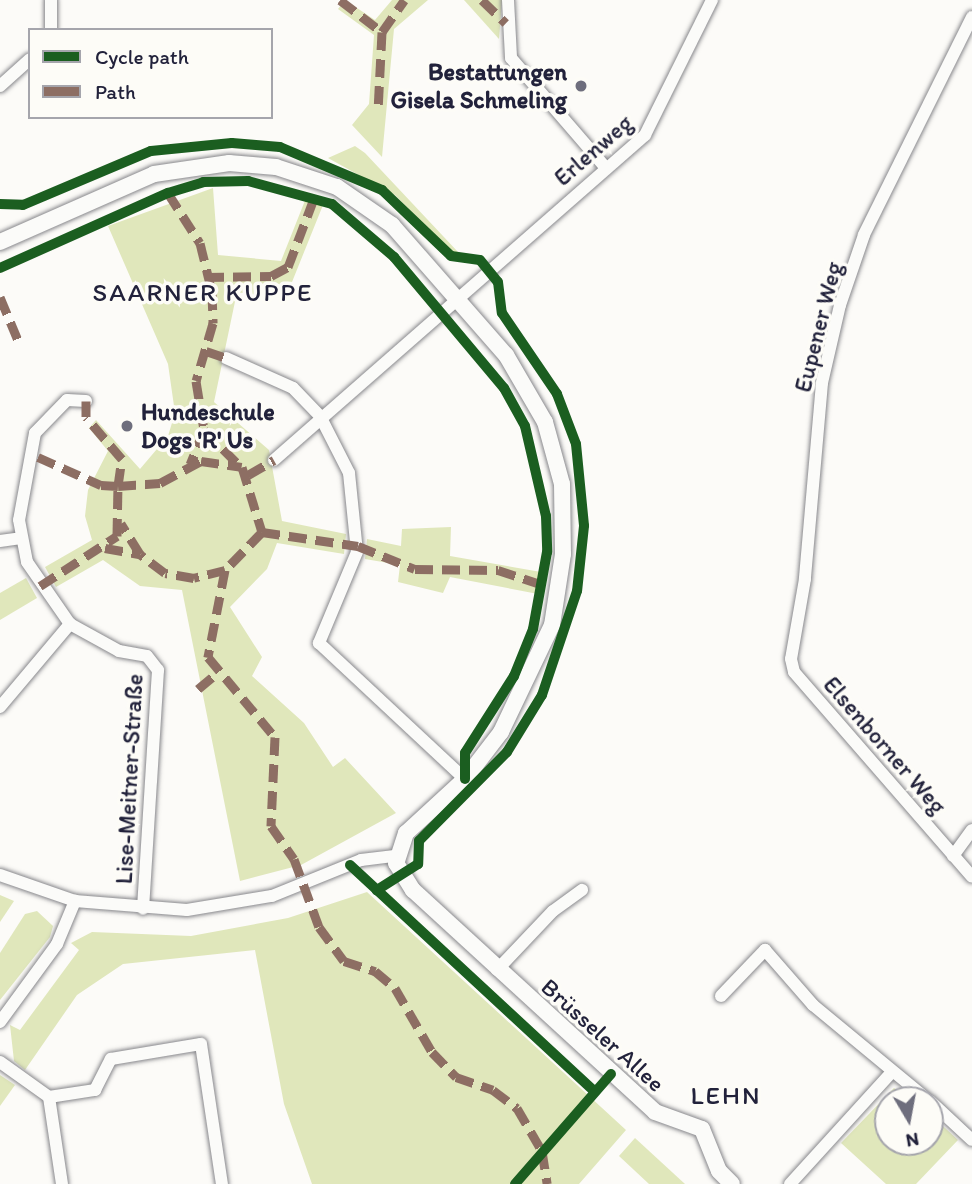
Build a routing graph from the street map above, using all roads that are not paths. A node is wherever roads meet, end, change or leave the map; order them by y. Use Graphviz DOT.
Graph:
graph roads {
  1 [pos="51,0"];
  2 [pos="508,0"];
  3 [pos="712,0"];
  4 [pos="972,17"];
  5 [pos="51,28"];
  6 [pos="28,61"];
  7 [pos="0,86"];
  8 [pos="606,168"];
  9 [pos="0,242"];
  10 [pos="458,298"];
  11 [pos="226,358"];
  12 [pos="86,401"];
  13 [pos="320,416"];
  14 [pos="274,460"];
  15 [pos="21,538"];
  16 [pos="0,541"];
  17 [pos="70,624"];
  18 [pos="794,672"];
  19 [pos="0,708"];
  20 [pos="465,779"];
  21 [pos="972,830"];
  22 [pos="395,856"];
  23 [pos="953,856"];
  24 [pos="0,875"];
  25 [pos="972,877"];
  26 [pos="582,890"];
  27 [pos="75,901"];
  28 [pos="143,909"];
  29 [pos="497,970"];
  30 [pos="721,996"];
  31 [pos="0,1022"];
  32 [pos="0,1062"];
  33 [pos="891,1073"];
  34 [pos="909,1086"];
  35 [pos="49,1097"];
  36 [pos="944,1115"];
  37 [pos="972,1140"];
  38 [pos="62,1184"];
  39 [pos="222,1184"];
  40 [pos="732,1184"];
  41 [pos="790,1184"];
  1 -- 5 [label="street"];
  2 -- 8 [label="street"];
  3 -- 8 [label="street, Erlenweg"];
  4 -- 18 [label="street, Eupener Weg"];
  6 -- 7 [label="street"];
  8 -- 10 [label="street, Erlenweg"];
  9 -- 10 [label="street"];
  10 -- 13 [label="street, Erlenweg"];
  10 -- 20 [label="street"];
  11 -- 13 [label="street"];
  12 -- 15 [label="street, Lise-Meitner-Straße"];
  13 -- 14 [label="street, Erlenweg"];
  13 -- 20 [label="street"];
  15 -- 16 [label="street"];
  15 -- 17 [label="street, Lise-Meitner-Straße"];
  17 -- 19 [label="street"];
  17 -- 28 [label="street, Lise-Meitner-Straße"];
  18 -- 23 [label="street, Elsenborner Weg"];
  20 -- 22 [label="street"];
  21 -- 23 [label="street"];
  22 -- 28 [label="street"];
  22 -- 29 [label="street, Brüsseler Allee"];
  23 -- 25 [label="street, Elsenborner Weg"];
  24 -- 27 [label="street"];
  26 -- 29 [label="street"];
  27 -- 28 [label="street"];
  27 -- 31 [label="street"];
  29 -- 40 [label="street, Brüsseler Allee"];
  30 -- 33 [label="street"];
  32 -- 35 [label="street"];
  33 -- 34 [label="street"];
  33 -- 41 [label="street"];
  35 -- 38 [label="street"];
  35 -- 39 [label="street"];
  36 -- 37 [label="street"];
}
